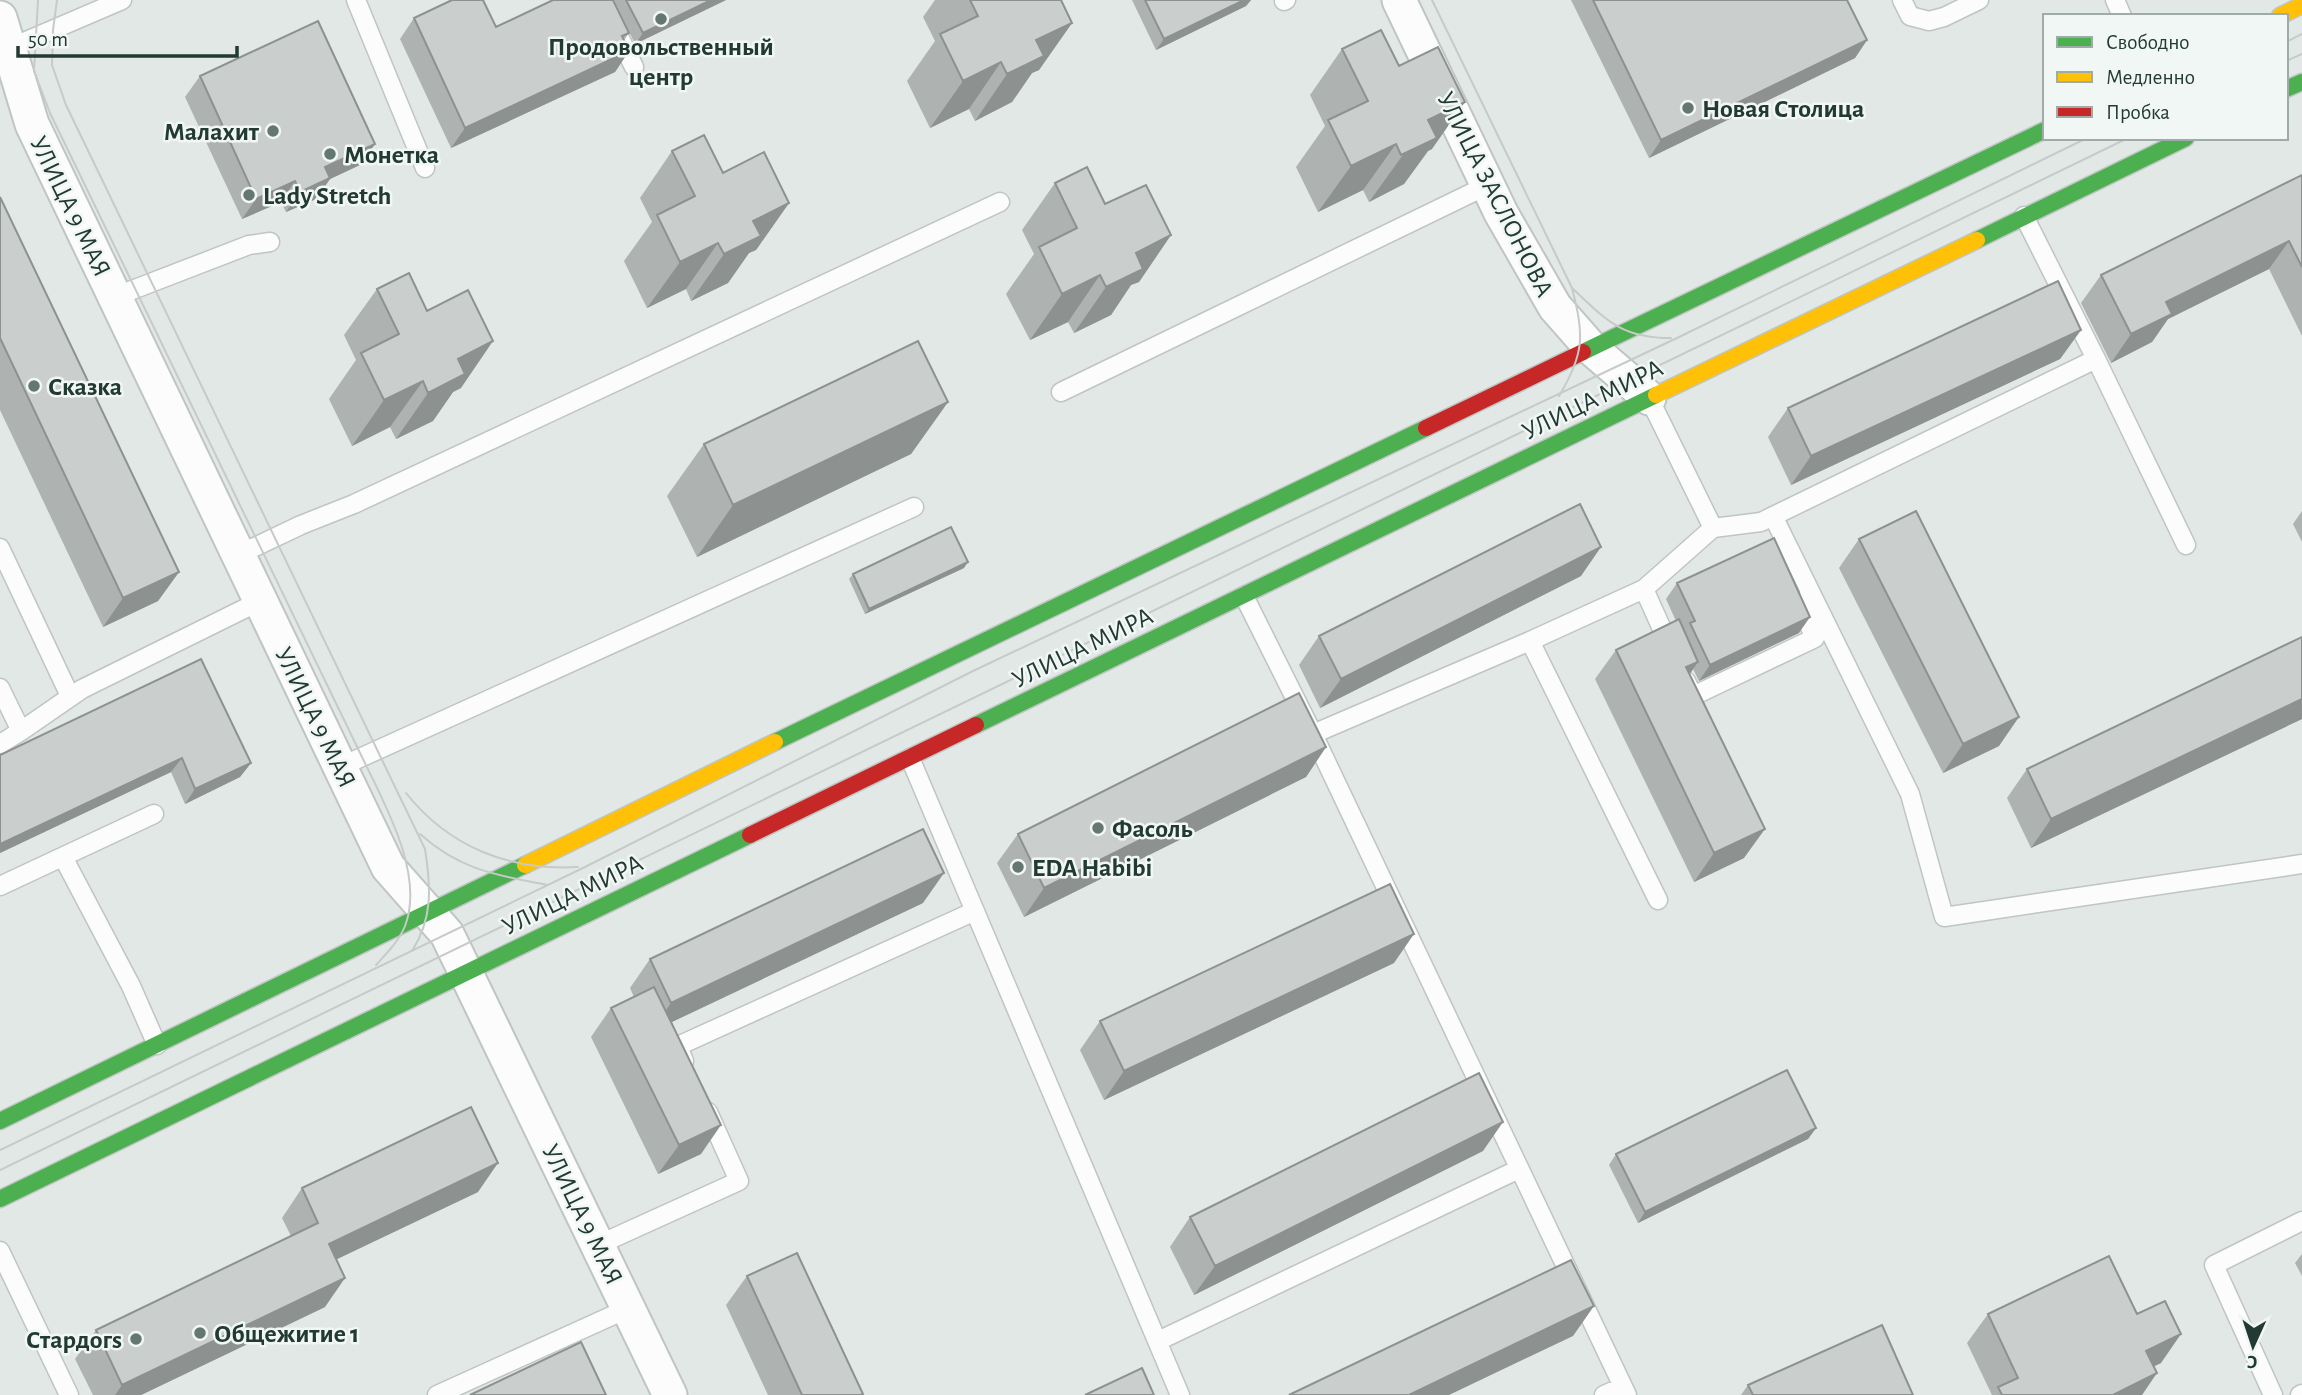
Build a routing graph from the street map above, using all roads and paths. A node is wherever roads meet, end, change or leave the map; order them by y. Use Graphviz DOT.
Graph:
graph roads {
  1 [pos="121,0"];
  2 [pos="356,0"];
  3 [pos="601,0"];
  4 [pos="1399,0"];
  5 [pos="1902,0"];
  6 [pos="1979,0"];
  7 [pos="2302,5"];
  8 [pos="2284,14"];
  9 [pos="6,54"];
  10 [pos="634,67"];
  11 [pos="2043,131"];
  12 [pos="2181,140"];
  13 [pos="425,168"];
  14 [pos="1488,186"];
  15 [pos="1000,202"];
  16 [pos="2024,216"];
  17 [pos="270,242"];
  18 [pos="114,297"];
  19 [pos="1592,349"];
  20 [pos="2096,359"];
  21 [pos="1061,392"];
  22 [pos="1649,398"];
  23 [pos="914,508"];
  24 [pos="1767,519"];
  25 [pos="1713,528"];
  26 [pos="2186,545"];
  27 [pos="0,548"];
  28 [pos="238,555"];
  29 [pos="1644,589"];
  30 [pos="1244,596"];
  31 [pos="260,601"];
  32 [pos="1530,641"];
  33 [pos="0,688"];
  34 [pos="70,696"];
  35 [pos="21,731"];
  36 [pos="1313,734"];
  37 [pos="0,744"];
  38 [pos="909,758"];
  39 [pos="340,767"];
  40 [pos="154,814"];
  41 [pos="63,857"];
  42 [pos="2302,864"];
  43 [pos="0,886"];
  44 [pos="1658,900"];
  45 [pos="975,911"];
  46 [pos="428,913"];
  47 [pos="466,973"];
  48 [pos="157,1045"];
  49 [pos="0,1121"];
  50 [pos="1519,1169"];
  51 [pos="0,1199"];
  52 [pos="2302,1222"];
  53 [pos="598,1245"];
  54 [pos="0,1251"];
  55 [pos="629,1308"];
  56 [pos="1158,1341"];
  57 [pos="1625,1391"];
  58 [pos="66,1394"];
  59 [pos="437,1395"];
  60 [pos="670,1395"];
  61 [pos="1180,1395"];
  62 [pos="1604,1395"];
  63 [pos="2273,1395"];
  1 -- 9 [label="lane"];
  2 -- 13 [label="lane"];
  3 -- 10 [label="lane"];
  4 -- 14 [label="street, УЛИЦА ЗАСЛОНОВА"];
  5 -- 6 [label="lane"];
  7 -- 8 [label="main road"];
  9 -- 18 [label="street, УЛИЦА 9 МАЯ"];
  11 -- 19 [label="main road, УЛИЦА МИРА"];
  12 -- 16 [label="main road, УЛИЦА МИРА"];
  14 -- 19 [label="street, УЛИЦА ЗАСЛОНОВА"];
  14 -- 21 [label="lane"];
  15 -- 28 [label="lane"];
  16 -- 20 [label="lane"];
  16 -- 22 [label="main road, УЛИЦА МИРА"];
  17 -- 18 [label="lane"];
  18 -- 28 [label="street, УЛИЦА 9 МАЯ"];
  19 -- 22 [label="street, УЛИЦА ЗАСЛОНОВА"];
  19 -- 46 [label="main road, УЛИЦА МИРА"];
  20 -- 24 [label="lane"];
  20 -- 26 [label="lane"];
  22 -- 25 [label="lane"];
  22 -- 30 [label="main road, УЛИЦА МИРА"];
  23 -- 39 [label="lane"];
  24 -- 25 [label="lane"];
  24 -- 29 [label="lane"];
  24 -- 42 [label="lane"];
  25 -- 29 [label="lane"];
  27 -- 34 [label="lane"];
  28 -- 31 [label="street, УЛИЦА 9 МАЯ"];
  29 -- 32 [label="lane"];
  30 -- 36 [label="lane"];
  30 -- 38 [label="main road, УЛИЦА МИРА"];
  31 -- 34 [label="lane"];
  31 -- 39 [label="street, УЛИЦА 9 МАЯ"];
  32 -- 36 [label="lane"];
  32 -- 44 [label="lane"];
  33 -- 35 [label="lane"];
  34 -- 35 [label="lane"];
  35 -- 37 [label="lane"];
  36 -- 50 [label="lane"];
  38 -- 45 [label="lane"];
  38 -- 47 [label="main road, УЛИЦА МИРА"];
  39 -- 46 [label="street, УЛИЦА 9 МАЯ"];
  40 -- 41 [label="lane"];
  41 -- 43 [label="lane"];
  41 -- 48 [label="lane"];
  45 -- 53 [label="lane"];
  45 -- 56 [label="lane"];
  46 -- 47 [label="street, УЛИЦА 9 МАЯ"];
  46 -- 48 [label="main road, УЛИЦА МИРА"];
  47 -- 51 [label="main road, УЛИЦА МИРА"];
  47 -- 53 [label="street, УЛИЦА 9 МАЯ"];
  48 -- 49 [label="main road, УЛИЦА МИРА"];
  50 -- 56 [label="lane"];
  50 -- 57 [label="lane"];
  52 -- 63 [label="lane"];
  53 -- 55 [label="street, УЛИЦА 9 МАЯ"];
  54 -- 58 [label="lane"];
  55 -- 59 [label="lane"];
  55 -- 60 [label="street, УЛИЦА 9 МАЯ"];
  56 -- 61 [label="lane"];
  57 -- 62 [label="lane"];
}
